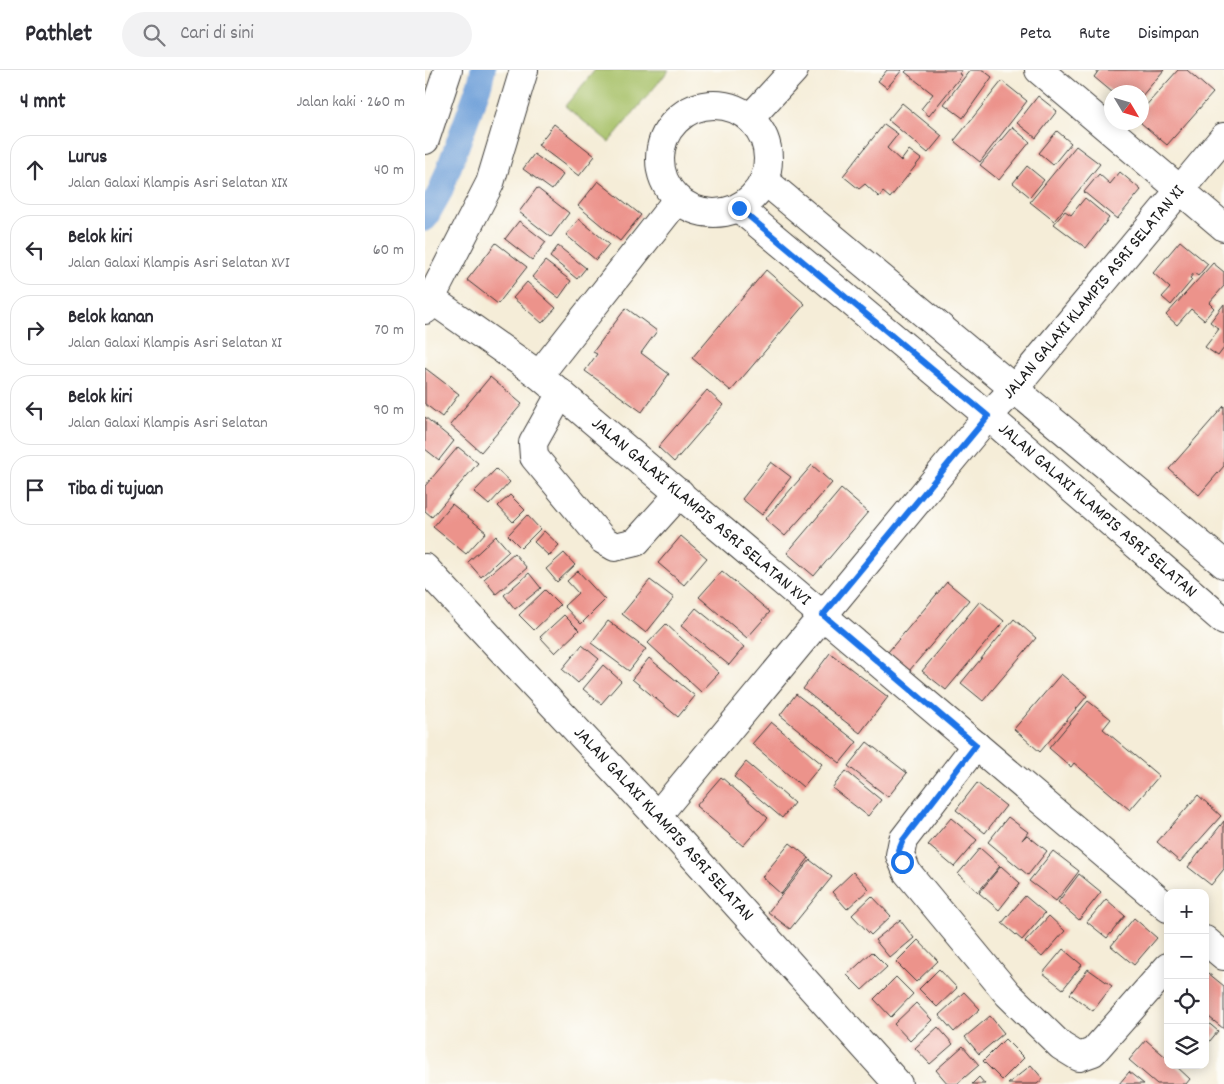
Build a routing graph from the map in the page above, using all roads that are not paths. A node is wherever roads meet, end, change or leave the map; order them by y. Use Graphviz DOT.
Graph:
graph roads {
  1 [pos="448,70"];
  2 [pos="524,70"];
  3 [pos="794,70"];
  4 [pos="1039,70"];
  5 [pos="750,118"];
  6 [pos="1224,137"];
  7 [pos="425,140"];
  8 [pos="764,180"];
  9 [pos="1179,191"];
  10 [pos="677,200"];
  11 [pos="739,208"];
  12 [pos="1224,227"];
  13 [pos="428,304"];
  14 [pos="539,375"];
  15 [pos="1014,388"];
  16 [pos="561,393"];
  17 [pos="988,416"];
  18 [pos="679,493"];
  19 [pos="1224,564"];
  20 [pos="425,568"];
  21 [pos="823,615"];
  22 [pos="1224,621"];
  23 [pos="976,745"];
  24 [pos="657,816"];
  25 [pos="1164,905"];
  26 [pos="1209,943"];
  27 [pos="1224,956"];
  28 [pos="1164,972"];
  29 [pos="898,1084"];
  1 -- 7 [label="street"];
  2 -- 13 [label="street"];
  3 -- 5 [label="street"];
  4 -- 9 [label="street"];
  5 -- 8 [label="street"];
  5 -- 10 [label="street"];
  6 -- 9 [label="street, JALAN GALAXI KLAMPIS ASRI SELATAN XI"];
  8 -- 11 [label="street"];
  8 -- 15 [label="street"];
  9 -- 12 [label="street"];
  9 -- 15 [label="street, JALAN GALAXI KLAMPIS ASRI SELATAN XI"];
  10 -- 11 [label="street"];
  10 -- 14 [label="street"];
  11 -- 17 [label="street, JALAN GALAXI KLAMPIS ASRI SELATAN"];
  13 -- 14 [label="street, JALAN GALAXI KLAMPIS ASRI SELATAN XVI"];
  14 -- 16 [label="street, JALAN GALAXI KLAMPIS ASRI SELATAN XVI"];
  15 -- 17 [label="street, JALAN GALAXI KLAMPIS ASRI SELATAN XI"];
  15 -- 19 [label="street"];
  16 -- 18 [label="street, JALAN GALAXI KLAMPIS ASRI SELATAN XVI"];
  16 -- 18 [label="street"];
  17 -- 21 [label="street, JALAN GALAXI KLAMPIS ASRI SELATAN XI"];
  17 -- 22 [label="street, JALAN GALAXI KLAMPIS ASRI SELATAN"];
  18 -- 21 [label="street, JALAN GALAXI KLAMPIS ASRI SELATAN XVI"];
  20 -- 24 [label="street, JALAN GALAXI KLAMPIS ASRI SELATAN"];
  21 -- 23 [label="street, JALAN GALAXI KLAMPIS ASRI SELATAN XVI"];
  21 -- 24 [label="street, JALAN GALAXI KLAMPIS ASRI SELATAN XI"];
  23 -- 25 [label="street, JALAN GALAXI KLAMPIS ASRI SELATAN XVI"];
  23 -- 28 [label="street"];
  24 -- 29 [label="street, JALAN GALAXI KLAMPIS ASRI SELATAN"];
  26 -- 27 [label="street"];
}
